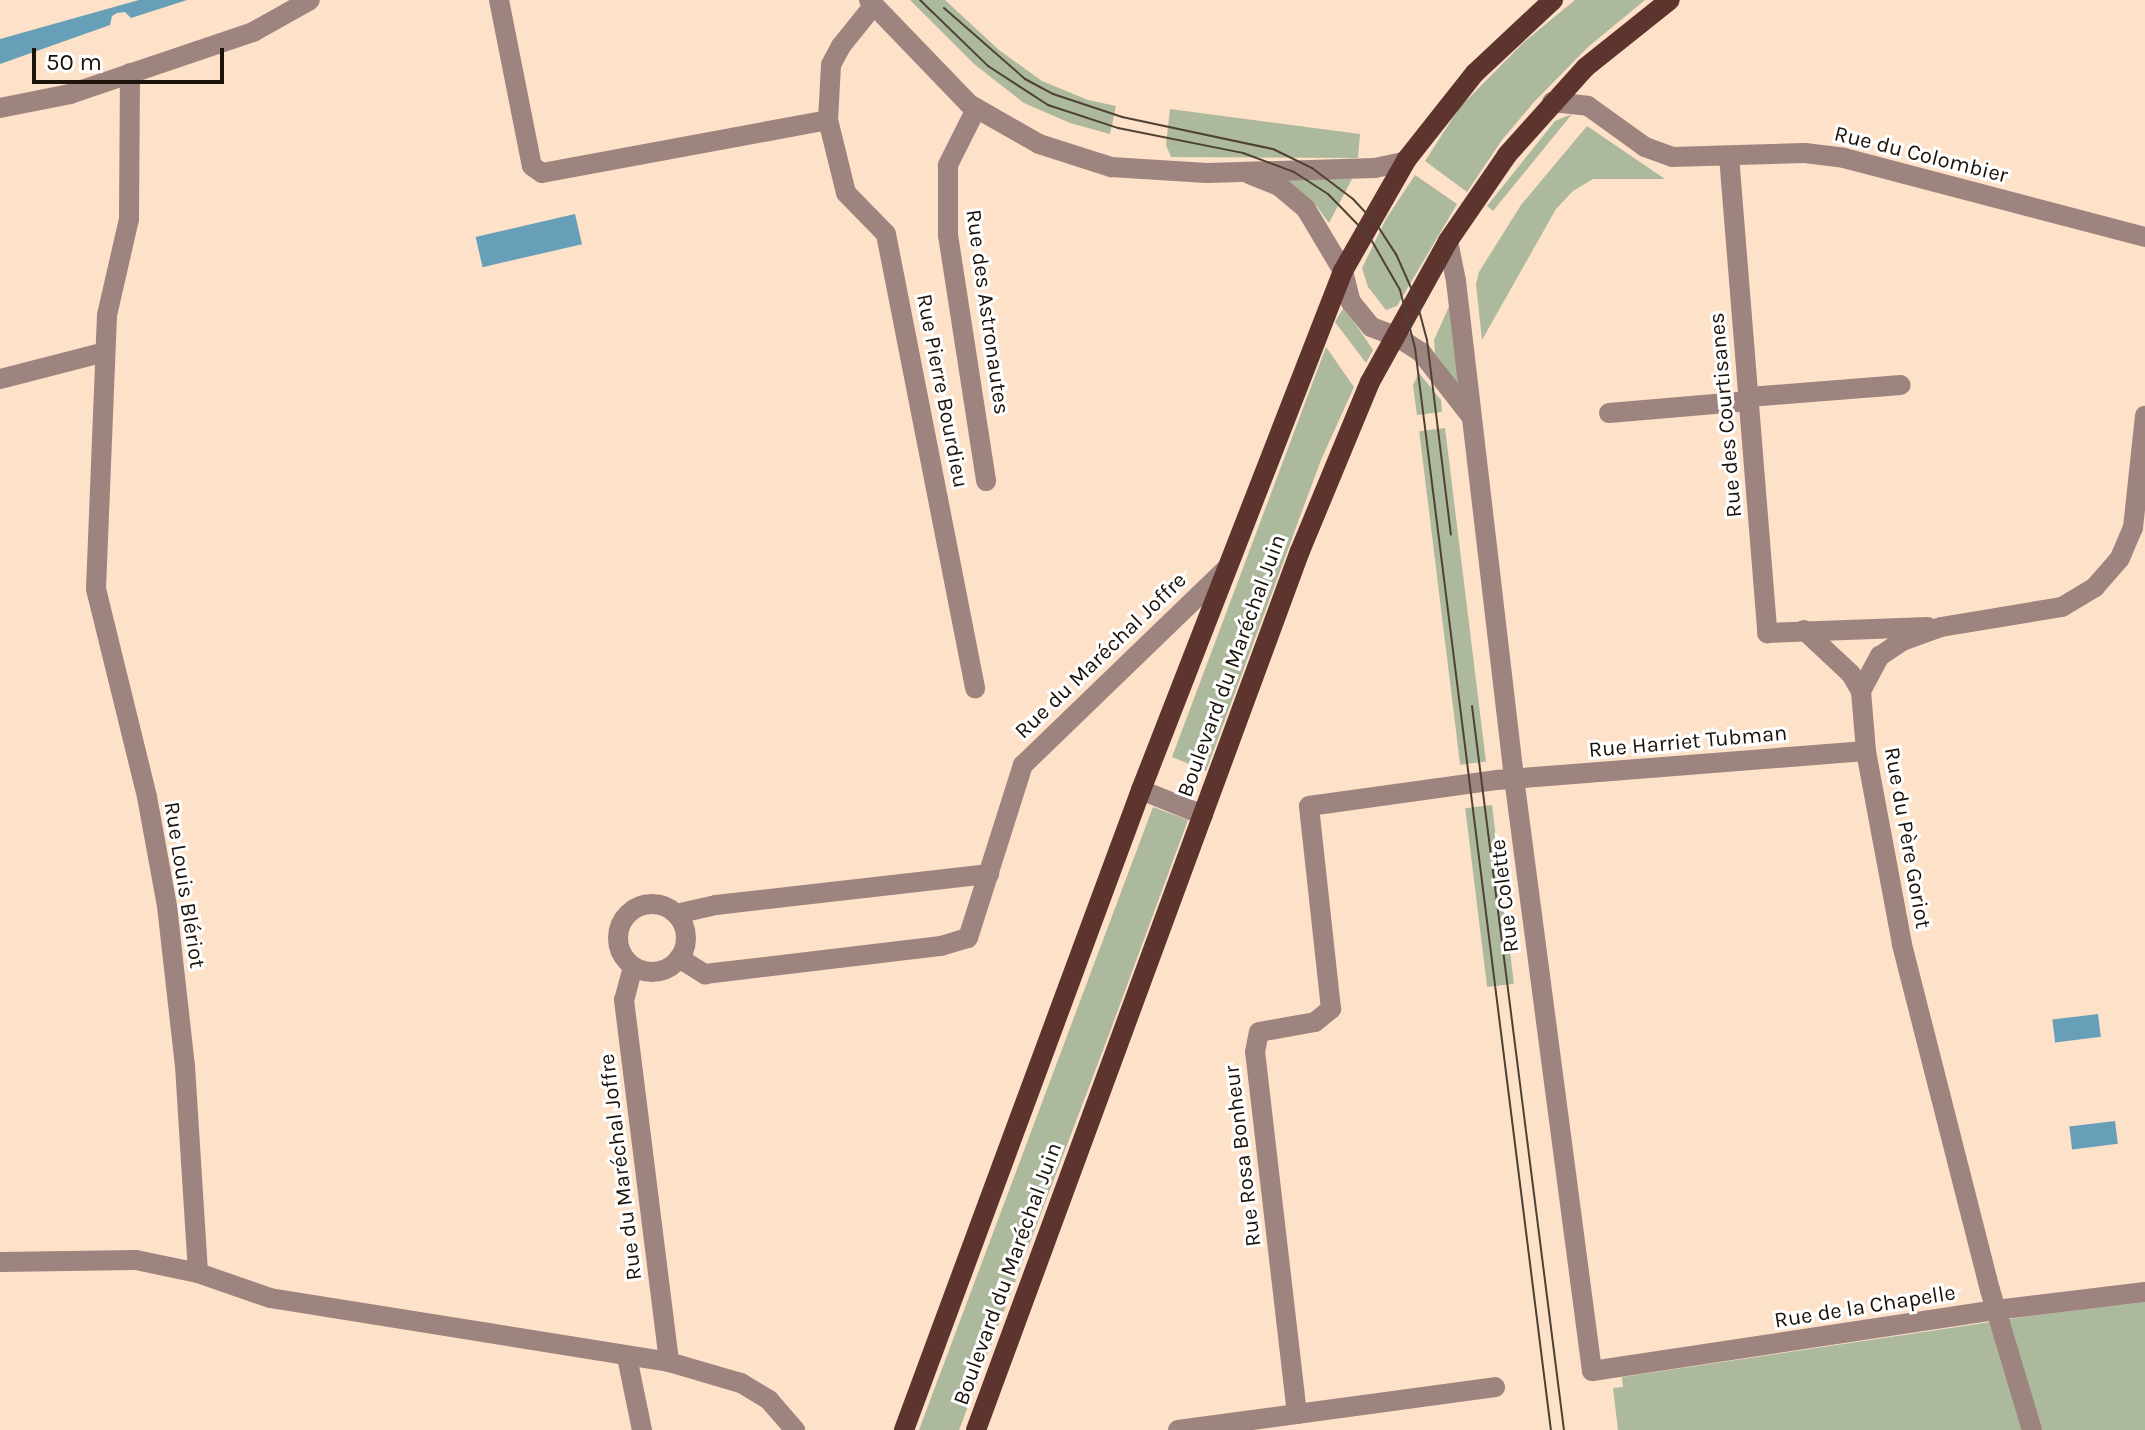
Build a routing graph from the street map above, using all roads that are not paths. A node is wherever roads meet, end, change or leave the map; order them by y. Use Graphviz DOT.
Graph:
graph roads {
  1 [pos="310,0"];
  2 [pos="499,0"];
  3 [pos="1553,0"];
  4 [pos="1670,0"];
  5 [pos="871,3"];
  6 [pos="130,73"];
  7 [pos="1552,102"];
  8 [pos="0,108"];
  9 [pos="976,109"];
  10 [pos="828,120"];
  11 [pos="1729,156"];
  12 [pos="1404,162"];
  13 [pos="1242,172"];
  14 [pos="2145,237"];
  15 [pos="1448,241"];
  16 [pos="1343,271"];
  17 [pos="1396,336"];
  18 [pos="105,352"];
  19 [pos="0,379"];
  20 [pos="1901,385"];
  21 [pos="1749,399"];
  22 [pos="1609,413"];
  23 [pos="1470,415"];
  24 [pos="2145,416"];
  25 [pos="986,481"];
  26 [pos="1226,569"];
  27 [pos="1941,627"];
  28 [pos="1804,630"];
  29 [pos="975,688"];
  30 [pos="1861,691"];
  31 [pos="1866,751"];
  32 [pos="1514,778"];
  33 [pos="1141,790"];
  34 [pos="1309,806"];
  35 [pos="1203,815"];
  36 [pos="989,874"];
  37 [pos="676,914"];
  38 [pos="679,958"];
  39 [pos="633,967"];
  40 [pos="0,1262"];
  41 [pos="198,1273"];
  42 [pos="2145,1292"];
  43 [pos="1996,1310"];
  44 [pos="627,1357"];
  45 [pos="669,1362"];
  46 [pos="1592,1371"];
  47 [pos="1495,1387"];
  48 [pos="1297,1414"];
  49 [pos="1257,1425"];
  50 [pos="642,1430"];
  51 [pos="795,1430"];
  52 [pos="904,1430"];
  53 [pos="976,1430"];
  54 [pos="1178,1430"];
  55 [pos="2032,1430"];
  1 -- 6 [label="street"];
  2 -- 10 [label="street"];
  3 -- 12 [label="main road, Boulevard du Maréchal Juin"];
  4 -- 7 [label="main road, Boulevard du Maréchal Juin"];
  5 -- 9 [label="street"];
  5 -- 10 [label="street, Rue Pierre Bourdieu"];
  6 -- 8 [label="street"];
  6 -- 18 [label="street, Rue Louis Blériot"];
  7 -- 11 [label="street, Rue du Colombier"];
  7 -- 15 [label="main road, Boulevard du Maréchal Juin"];
  9 -- 13 [label="street"];
  9 -- 25 [label="street, Rue des Astronautes"];
  10 -- 29 [label="street, Rue Pierre Bourdieu"];
  11 -- 14 [label="street, Rue du Colombier"];
  11 -- 21 [label="street, Rue des Courtisanes"];
  12 -- 13 [label="street"];
  12 -- 16 [label="main road, Boulevard du Maréchal Juin"];
  13 -- 16 [label="street"];
  15 -- 17 [label="main road, Boulevard du Maréchal Juin"];
  15 -- 23 [label="street, Rue Colette"];
  16 -- 17 [label="street"];
  16 -- 26 [label="main road, Boulevard du Maréchal Juin"];
  17 -- 23 [label="street"];
  17 -- 35 [label="main road, Boulevard du Maréchal Juin"];
  18 -- 19 [label="street"];
  18 -- 41 [label="street, Rue Louis Blériot"];
  20 -- 21 [label="street"];
  21 -- 22 [label="street"];
  21 -- 28 [label="street, Rue des Courtisanes"];
  23 -- 32 [label="street, Rue Colette"];
  24 -- 27 [label="street"];
  26 -- 33 [label="main road, Boulevard du Maréchal Juin"];
  26 -- 36 [label="street, Rue du Maréchal Joffre"];
  27 -- 28 [label="street, Rue des Courtisanes"];
  27 -- 30 [label="street"];
  28 -- 30 [label="street"];
  30 -- 31 [label="street, Rue du Père Goriot"];
  31 -- 32 [label="street, Rue Harriet Tubman"];
  31 -- 43 [label="street, Rue du Père Goriot"];
  32 -- 34 [label="street, Rue Harriet Tubman"];
  32 -- 46 [label="street, Rue Colette"];
  33 -- 35 [label="street"];
  33 -- 52 [label="main road, Boulevard du Maréchal Juin"];
  34 -- 48 [label="street, Rue Rosa Bonheur"];
  35 -- 53 [label="main road, Boulevard du Maréchal Juin"];
  36 -- 37 [label="street"];
  36 -- 38 [label="street, Rue du Maréchal Joffre"];
  37 -- 38 [label="street"];
  37 -- 39 [label="street"];
  38 -- 39 [label="street"];
  39 -- 45 [label="street, Rue du Maréchal Joffre"];
  40 -- 41 [label="street"];
  41 -- 44 [label="street"];
  42 -- 43 [label="street, Rue de la Chapelle"];
  43 -- 46 [label="street, Rue de la Chapelle"];
  43 -- 55 [label="street, Rue du Père Goriot"];
  44 -- 45 [label="street"];
  44 -- 50 [label="street"];
  45 -- 51 [label="street"];
  47 -- 48 [label="street"];
  48 -- 49 [label="street"];
  49 -- 54 [label="street"];
}
